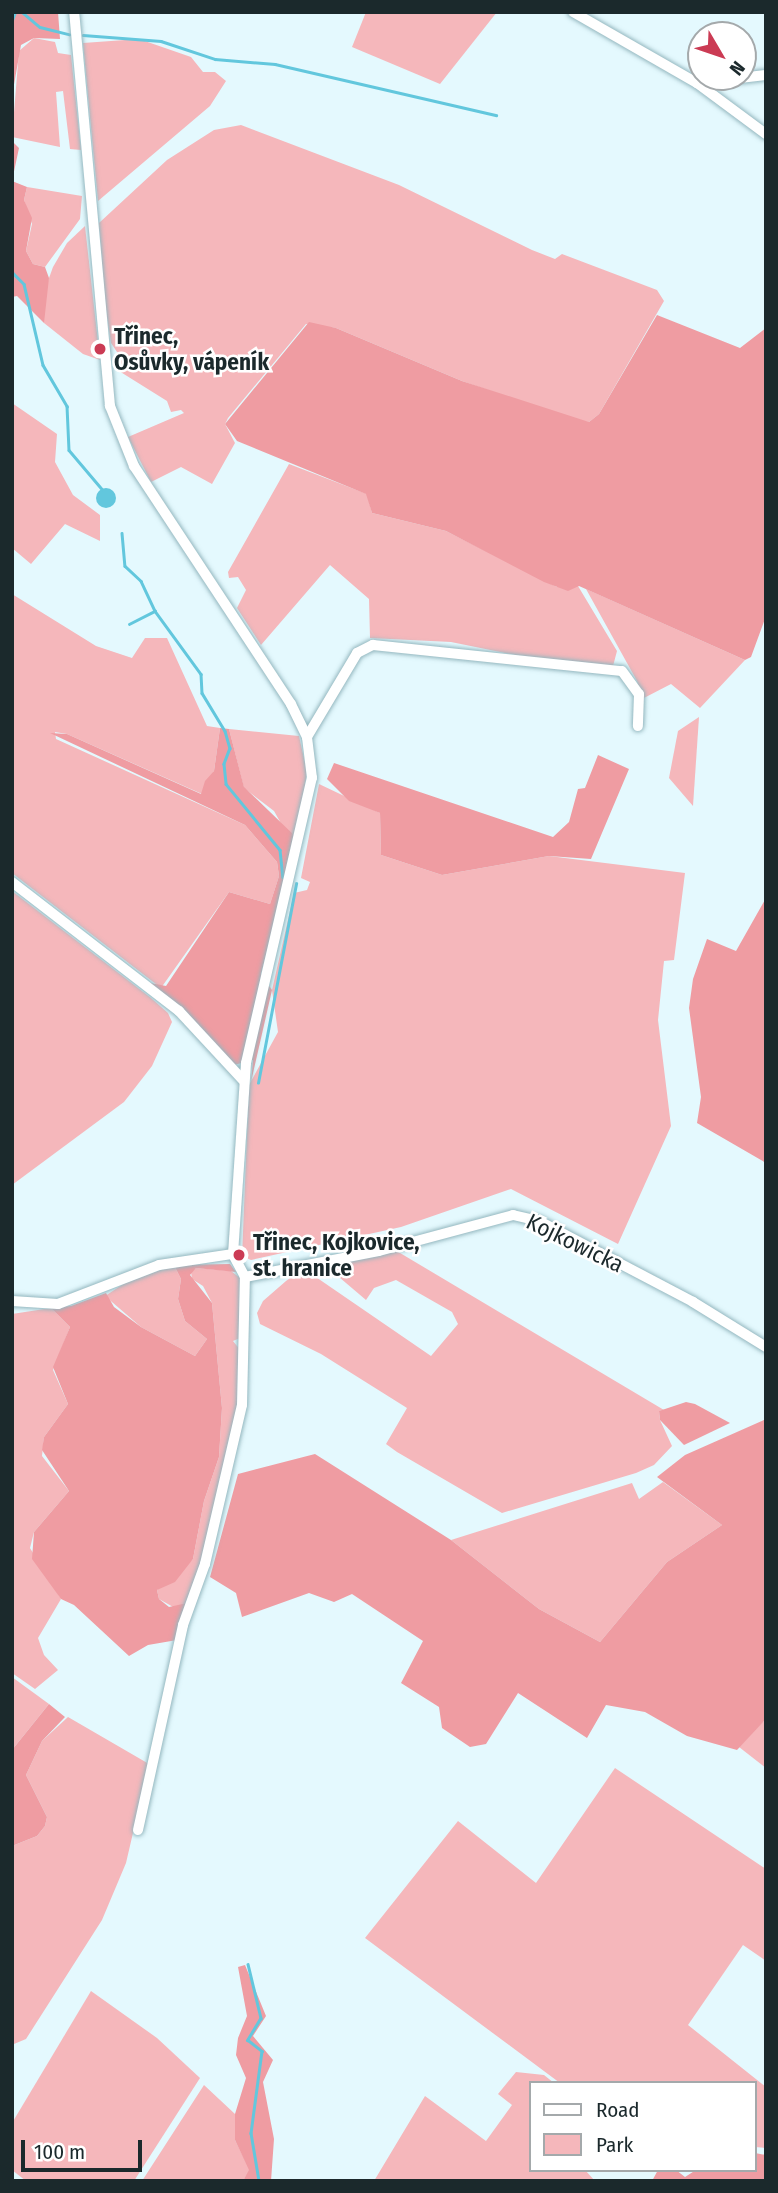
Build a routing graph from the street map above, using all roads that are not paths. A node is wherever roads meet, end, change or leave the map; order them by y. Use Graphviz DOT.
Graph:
graph roads {
  1 [pos="74,12"];
  2 [pos="573,12"];
  3 [pos="687,78"];
  4 [pos="707,91"];
  5 [pos="766,134"];
  6 [pos="638,726"];
  7 [pos="306,737"];
  8 [pos="12,882"];
  9 [pos="243,1080"];
  10 [pos="233,1254"];
  11 [pos="246,1277"];
  12 [pos="12,1301"];
  13 [pos="766,1347"];
  14 [pos="138,1830"];
  1 -- 7 [label="street"];
  2 -- 3 [label="street"];
  4 -- 5 [label="street"];
  6 -- 7 [label="street"];
  7 -- 9 [label="street"];
  8 -- 9 [label="street"];
  9 -- 10 [label="street"];
  10 -- 11 [label="street"];
  10 -- 12 [label="street"];
  11 -- 13 [label="street, Kojkowicka"];
  11 -- 14 [label="street"];
}
